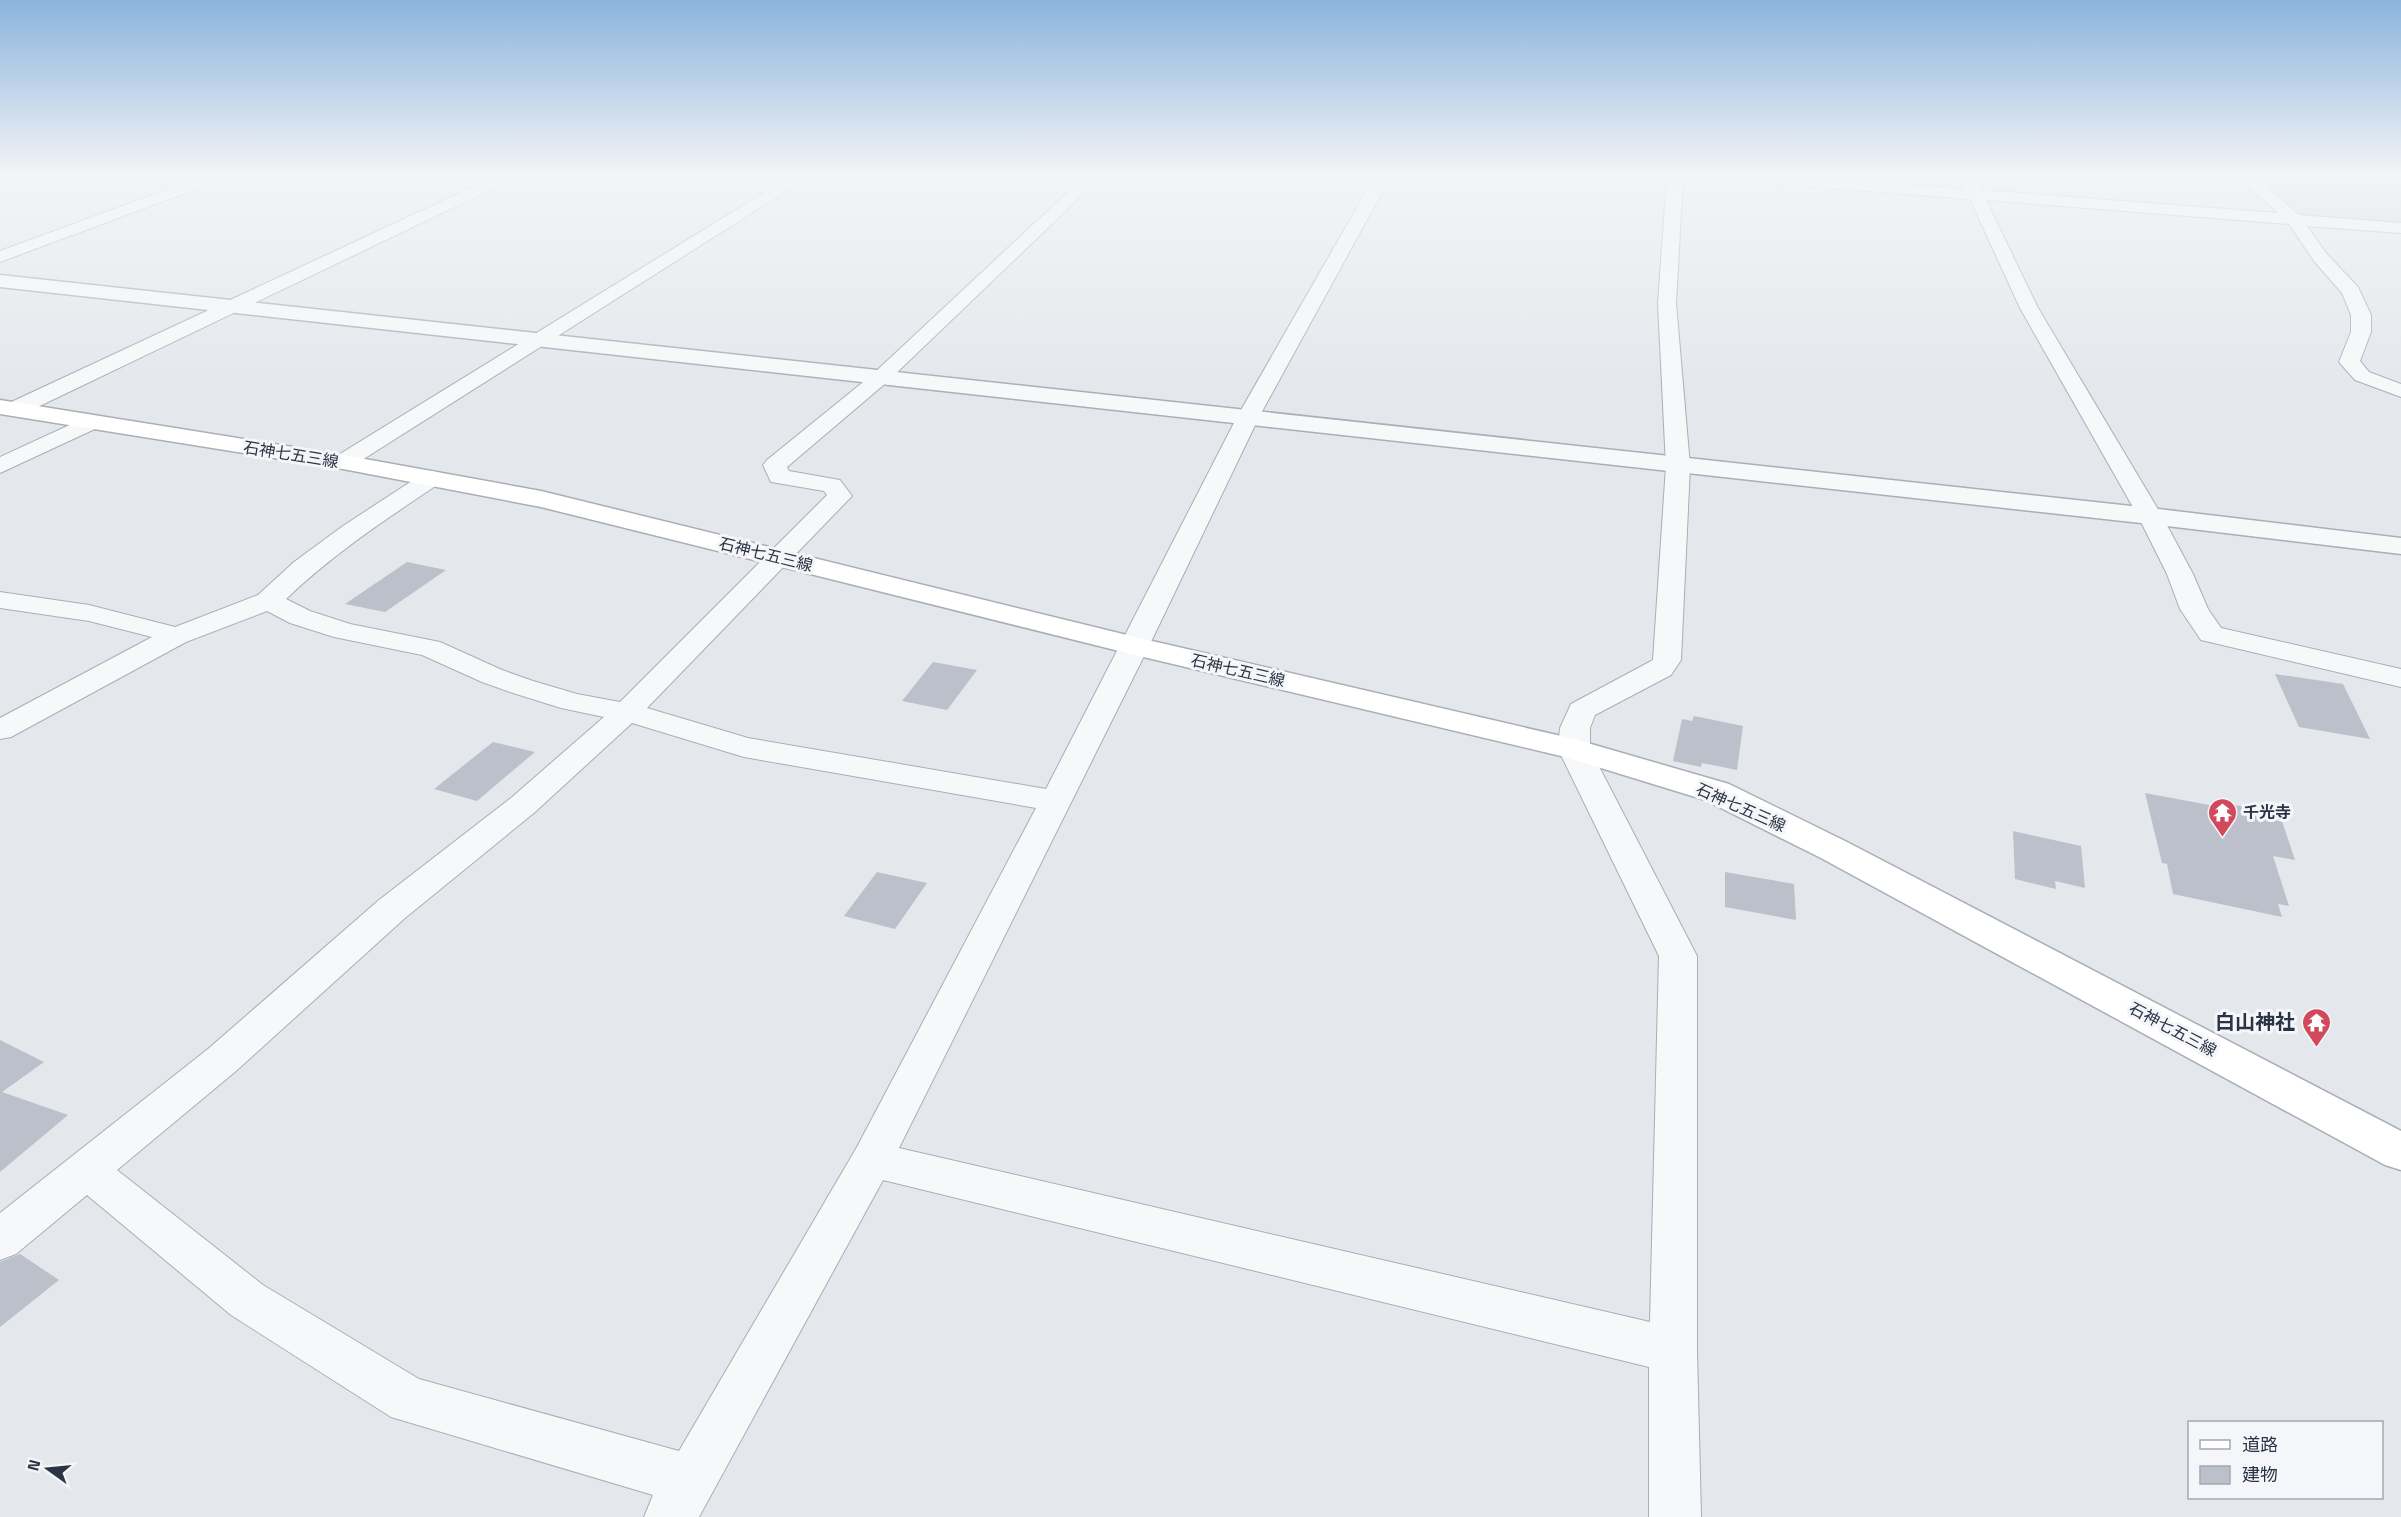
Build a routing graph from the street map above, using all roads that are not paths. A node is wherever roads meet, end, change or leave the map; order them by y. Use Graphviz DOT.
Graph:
graph roads {
  1 [pos="30,247"];
  2 [pos="359,247"];
  3 [pos="689,247"];
  4 [pos="1019,247"];
  5 [pos="1343,247"];
  6 [pos="1670,247"];
  7 [pos="2001,247"];
  8 [pos="2313,247"];
  9 [pos="0,258"];
  10 [pos="0,281"];
  11 [pos="234,306"];
  12 [pos="540,340"];
  13 [pos="880,378"];
  14 [pos="2401,391"];
  15 [pos="7,408"];
  16 [pos="1248,417"];
  17 [pos="89,423"];
  18 [pos="343,462"];
  19 [pos="0,466"];
  20 [pos="1678,466"];
  21 [pos="432,478"];
  22 [pos="2150,516"];
  23 [pos="2401,546"];
  24 [pos="781,558"];
  25 [pos="0,600"];
  26 [pos="268,601"];
  27 [pos="176,636"];
  28 [pos="1135,646"];
  29 [pos="2401,678"];
  30 [pos="627,712"];
  31 [pos="0,730"];
  32 [pos="1574,749"];
  33 [pos="1055,801"];
  34 [pos="2397,1144"];
  35 [pos="872,1160"];
  36 [pos="88,1171"];
  37 [pos="0,1240"];
  38 [pos="1673,1350"];
  39 [pos="680,1498"];
  40 [pos="1675,1517"];
  1 -- 9 [label="street"];
  2 -- 11 [label="street"];
  3 -- 12 [label="street"];
  4 -- 13 [label="street"];
  5 -- 16 [label="street"];
  6 -- 20 [label="street"];
  7 -- 22 [label="street"];
  8 -- 14 [label="street"];
  10 -- 11 [label="street"];
  11 -- 12 [label="street"];
  11 -- 15 [label="street"];
  12 -- 13 [label="street"];
  12 -- 18 [label="street"];
  13 -- 16 [label="street"];
  13 -- 24 [label="street"];
  15 -- 17 [label="main road, 石神七五三線"];
  16 -- 20 [label="street"];
  16 -- 28 [label="street"];
  17 -- 18 [label="main road, 石神七五三線"];
  17 -- 19 [label="street"];
  18 -- 21 [label="main road, 石神七五三線"];
  20 -- 22 [label="street"];
  20 -- 32 [label="street"];
  21 -- 24 [label="main road, 石神七五三線"];
  21 -- 26 [label="street"];
  22 -- 23 [label="street"];
  22 -- 29 [label="street"];
  24 -- 28 [label="main road, 石神七五三線"];
  24 -- 30 [label="street"];
  25 -- 27 [label="street"];
  26 -- 27 [label="street"];
  26 -- 30 [label="street"];
  27 -- 31 [label="street"];
  28 -- 32 [label="main road, 石神七五三線"];
  28 -- 33 [label="street"];
  30 -- 33 [label="street"];
  30 -- 36 [label="street"];
  32 -- 34 [label="main road, 石神七五三線"];
  32 -- 38 [label="street"];
  33 -- 35 [label="street"];
  35 -- 38 [label="street"];
  35 -- 39 [label="street"];
  36 -- 37 [label="street"];
  36 -- 39 [label="street"];
  38 -- 40 [label="street"];
}
